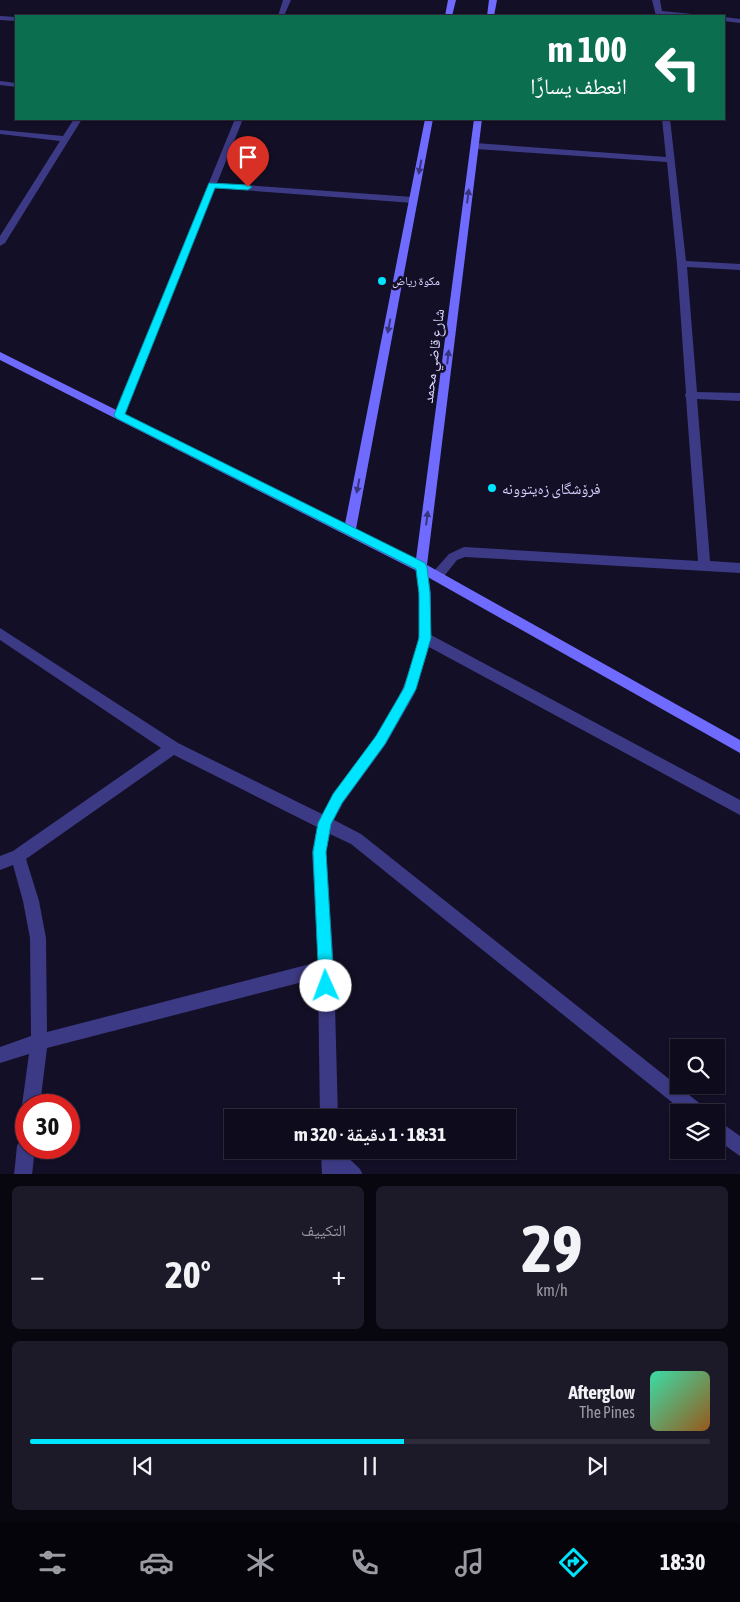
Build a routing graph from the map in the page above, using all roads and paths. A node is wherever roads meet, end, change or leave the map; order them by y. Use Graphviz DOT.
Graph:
graph roads {
  1 [pos="287,0"];
  2 [pos="452,0"];
  3 [pos="493,0"];
  4 [pos="656,0"];
  5 [pos="280,15"];
  6 [pos="449,15"];
  7 [pos="491,15"];
  8 [pos="659,15"];
  9 [pos="0,18"];
  10 [pos="15,19"];
  11 [pos="725,19"];
  12 [pos="740,21"];
  13 [pos="0,83"];
  14 [pos="15,84"];
  15 [pos="77,120"];
  16 [pos="239,120"];
  17 [pos="429,120"];
  18 [pos="478,120"];
  19 [pos="666,120"];
  20 [pos="0,132"];
  21 [pos="65,139"];
  22 [pos="475,146"];
  23 [pos="669,160"];
  24 [pos="212,185"];
  25 [pos="414,200"];
  26 [pos="0,243"];
  27 [pos="682,264"];
  28 [pos="740,267"];
  29 [pos="0,356"];
  30 [pos="690,395"];
  31 [pos="740,397"];
  32 [pos="119,415"];
  33 [pos="350,531"];
  34 [pos="704,565"];
  35 [pos="421,567"];
  36 [pos="740,568"];
  37 [pos="437,576"];
  38 [pos="0,633"];
  39 [pos="425,638"];
  40 [pos="740,747"];
  41 [pos="173,748"];
  42 [pos="740,808"];
  43 [pos="325,823"];
  44 [pos="18,856"];
  45 [pos="0,863"];
  46 [pos="326,968"];
  47 [pos="39,1042"];
  48 [pos="0,1055"];
  49 [pos="33,1094"];
  50 [pos="687,1104"];
  51 [pos="329,1109"];
  52 [pos="725,1135"];
  53 [pos="740,1147"];
  54 [pos="25,1159"];
  55 [pos="330,1159"];
  56 [pos="338,1159"];
  57 [pos="23,1174"];
  58 [pos="331,1174"];
  59 [pos="354,1174"];
  1 -- 5 [label="street"];
  2 -- 6 [label="street"];
  3 -- 7 [label="street"];
  4 -- 8 [label="street"];
  9 -- 10 [label="street"];
  11 -- 12 [label="street"];
  13 -- 14 [label="street"];
  15 -- 21 [label="street"];
  16 -- 24 [label="street"];
  17 -- 25 [label="street, one-way"];
  18 -- 22 [label="street, شارع قاضي محمد"];
  19 -- 23 [label="street"];
  20 -- 21 [label="street"];
  21 -- 26 [label="street"];
  22 -- 23 [label="street"];
  35 -- 22 [label="street, شارع قاضي محمد, one-way"];
  23 -- 27 [label="street"];
  24 -- 25 [label="street"];
  24 -- 32 [label="street"];
  25 -- 33 [label="street, one-way"];
  27 -- 28 [label="street"];
  27 -- 30 [label="street"];
  29 -- 32 [label="street"];
  30 -- 31 [label="street"];
  30 -- 34 [label="street"];
  32 -- 33 [label="street"];
  33 -- 35 [label="street"];
  34 -- 36 [label="street"];
  34 -- 37 [label="street"];
  35 -- 37 [label="street"];
  35 -- 39 [label="street"];
  37 -- 40 [label="street"];
  38 -- 41 [label="street"];
  39 -- 42 [label="street"];
  39 -- 43 [label="street"];
  41 -- 43 [label="street"];
  41 -- 44 [label="street"];
  43 -- 46 [label="street"];
  43 -- 50 [label="street"];
  44 -- 45 [label="street"];
  44 -- 47 [label="street"];
  46 -- 47 [label="street"];
  46 -- 51 [label="street"];
  47 -- 48 [label="street"];
  47 -- 49 [label="street"];
  52 -- 53 [label="street"];
  54 -- 57 [label="street"];
  55 -- 58 [label="street"];
  56 -- 59 [label="street"];
}
